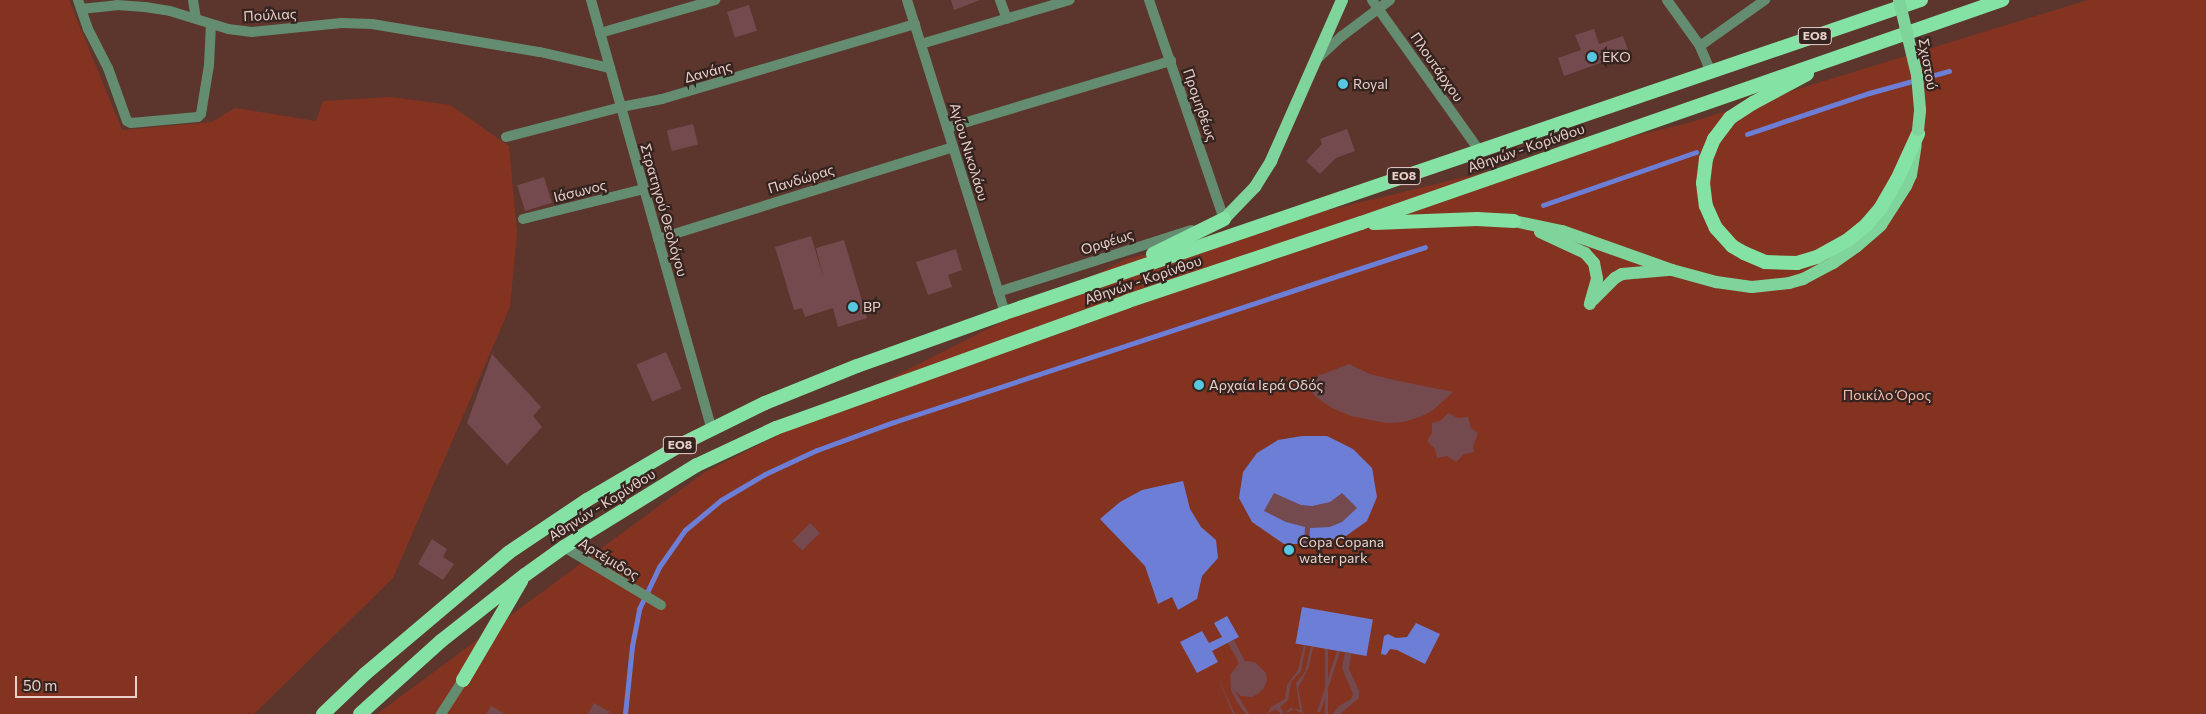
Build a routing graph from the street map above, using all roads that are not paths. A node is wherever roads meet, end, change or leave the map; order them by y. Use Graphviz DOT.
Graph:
graph roads {
  1 [pos="193,0"];
  2 [pos="591,0"];
  3 [pos="715,0"];
  4 [pos="907,0"];
  5 [pos="1000,0"];
  6 [pos="1070,0"];
  7 [pos="1149,0"];
  8 [pos="1342,0"];
  9 [pos="1390,0"];
  10 [pos="1667,0"];
  11 [pos="1765,0"];
  12 [pos="1898,0"];
  13 [pos="1921,0"];
  14 [pos="2002,0"];
  15 [pos="80,4"];
  16 [pos="1375,4"];
  17 [pos="196,18"];
  18 [pos="1007,19"];
  19 [pos="211,24"];
  20 [pos="915,24"];
  21 [pos="600,34"];
  22 [pos="921,44"];
  23 [pos="1700,46"];
  24 [pos="1852,51"];
  25 [pos="1318,59"];
  26 [pos="1171,62"];
  27 [pos="610,68"];
  28 [pos="1710,70"];
  29 [pos="621,106"];
  30 [pos="947,128"];
  31 [pos="1918,132"];
  32 [pos="506,136"];
  33 [pos="953,146"];
  34 [pos="1479,150"];
  35 [pos="644,189"];
  36 [pos="523,219"];
  37 [pos="1224,219"];
  38 [pos="1514,221"];
  39 [pos="1360,223"];
  40 [pos="658,239"];
  41 [pos="1672,270"];
  42 [pos="1097,281"];
  43 [pos="998,292"];
  44 [pos="1005,313"];
  45 [pos="711,428"];
  46 [pos="564,547"];
  47 [pos="525,574"];
  48 [pos="661,605"];
  49 [pos="463,680"];
  50 [pos="323,714"];
  51 [pos="360,714"];
  52 [pos="441,714"];
  1 -- 17 [label="street"];
  2 -- 21 [label="street, Στρατηγού Θεολόγου"];
  3 -- 21 [label="street"];
  4 -- 20 [label="street, Αγίου Νικολάου"];
  5 -- 18 [label="street"];
  6 -- 18 [label="street"];
  7 -- 26 [label="street, Προμηθέως"];
  8 -- 25 [label="main road"];
  9 -- 16 [label="street"];
  10 -- 23 [label="street"];
  11 -- 23 [label="street"];
  12 -- 31 [label="main road, Σχιστού, bridge"];
  13 -- 28 [label="highway, Αθηνών - Κορίνθου / ΕΟ8"];
  14 -- 24 [label="highway, Αθηνών - Κορίνθου / ΕΟ8"];
  15 -- 17 [label="street, Πούλιας"];
  15 -- 19 [label="street"];
  16 -- 25 [label="street"];
  16 -- 34 [label="street, Πλουτάρχου"];
  17 -- 19 [label="street, Πούλιας"];
  18 -- 22 [label="street"];
  19 -- 27 [label="street, Πούλιας"];
  20 -- 22 [label="street, Αγίου Νικολάου"];
  20 -- 29 [label="street, Δανάης"];
  21 -- 27 [label="street, Στρατηγού Θεολόγου"];
  22 -- 30 [label="street, Αγίου Νικολάου"];
  23 -- 28 [label="street"];
  24 -- 31 [label="highway"];
  24 -- 39 [label="highway, Αθηνών - Κορίνθου / ΕΟ8"];
  25 -- 37 [label="main road"];
  26 -- 30 [label="street"];
  26 -- 37 [label="street, Προμηθέως"];
  27 -- 29 [label="street, Στρατηγού Θεολόγου"];
  28 -- 34 [label="highway, Αθηνών - Κορίνθου / ΕΟ8"];
  29 -- 32 [label="street, Δανάης"];
  29 -- 35 [label="street, Στρατηγού Θεολόγου"];
  30 -- 33 [label="street, Αγίου Νικολάου"];
  31 -- 41 [label="main road, Σχιστού"];
  33 -- 40 [label="street, Πανδώρας"];
  33 -- 43 [label="street, Αγίου Νικολάου"];
  34 -- 42 [label="highway, Αθηνών - Κορίνθου / ΕΟ8"];
  35 -- 36 [label="street, Ιάσωνος"];
  35 -- 40 [label="street, Στρατηγού Θεολόγου"];
  37 -- 42 [label="highway"];
  37 -- 43 [label="street, Ορφέως"];
  38 -- 39 [label="highway"];
  38 -- 41 [label="main road, Σχιστού"];
  38 -- 41 [label="main road"];
  39 -- 46 [label="highway, Αθηνών - Κορίνθου / ΕΟ8"];
  40 -- 45 [label="street, Στρατηγού Θεολόγου"];
  42 -- 44 [label="highway, Αθηνών - Κορίνθου / ΕΟ8"];
  43 -- 44 [label="street, Αγίου Νικολάου"];
  44 -- 45 [label="highway, Αθηνών - Κορίνθου / ΕΟ8"];
  45 -- 50 [label="highway, Αθηνών - Κορίνθου / ΕΟ8"];
  46 -- 47 [label="highway, Αθηνών - Κορίνθου / ΕΟ8"];
  46 -- 48 [label="street, Αρτέμιδος"];
  47 -- 49 [label="highway"];
  47 -- 51 [label="highway, Αθηνών - Κορίνθου / ΕΟ8"];
  49 -- 52 [label="street"];
}
